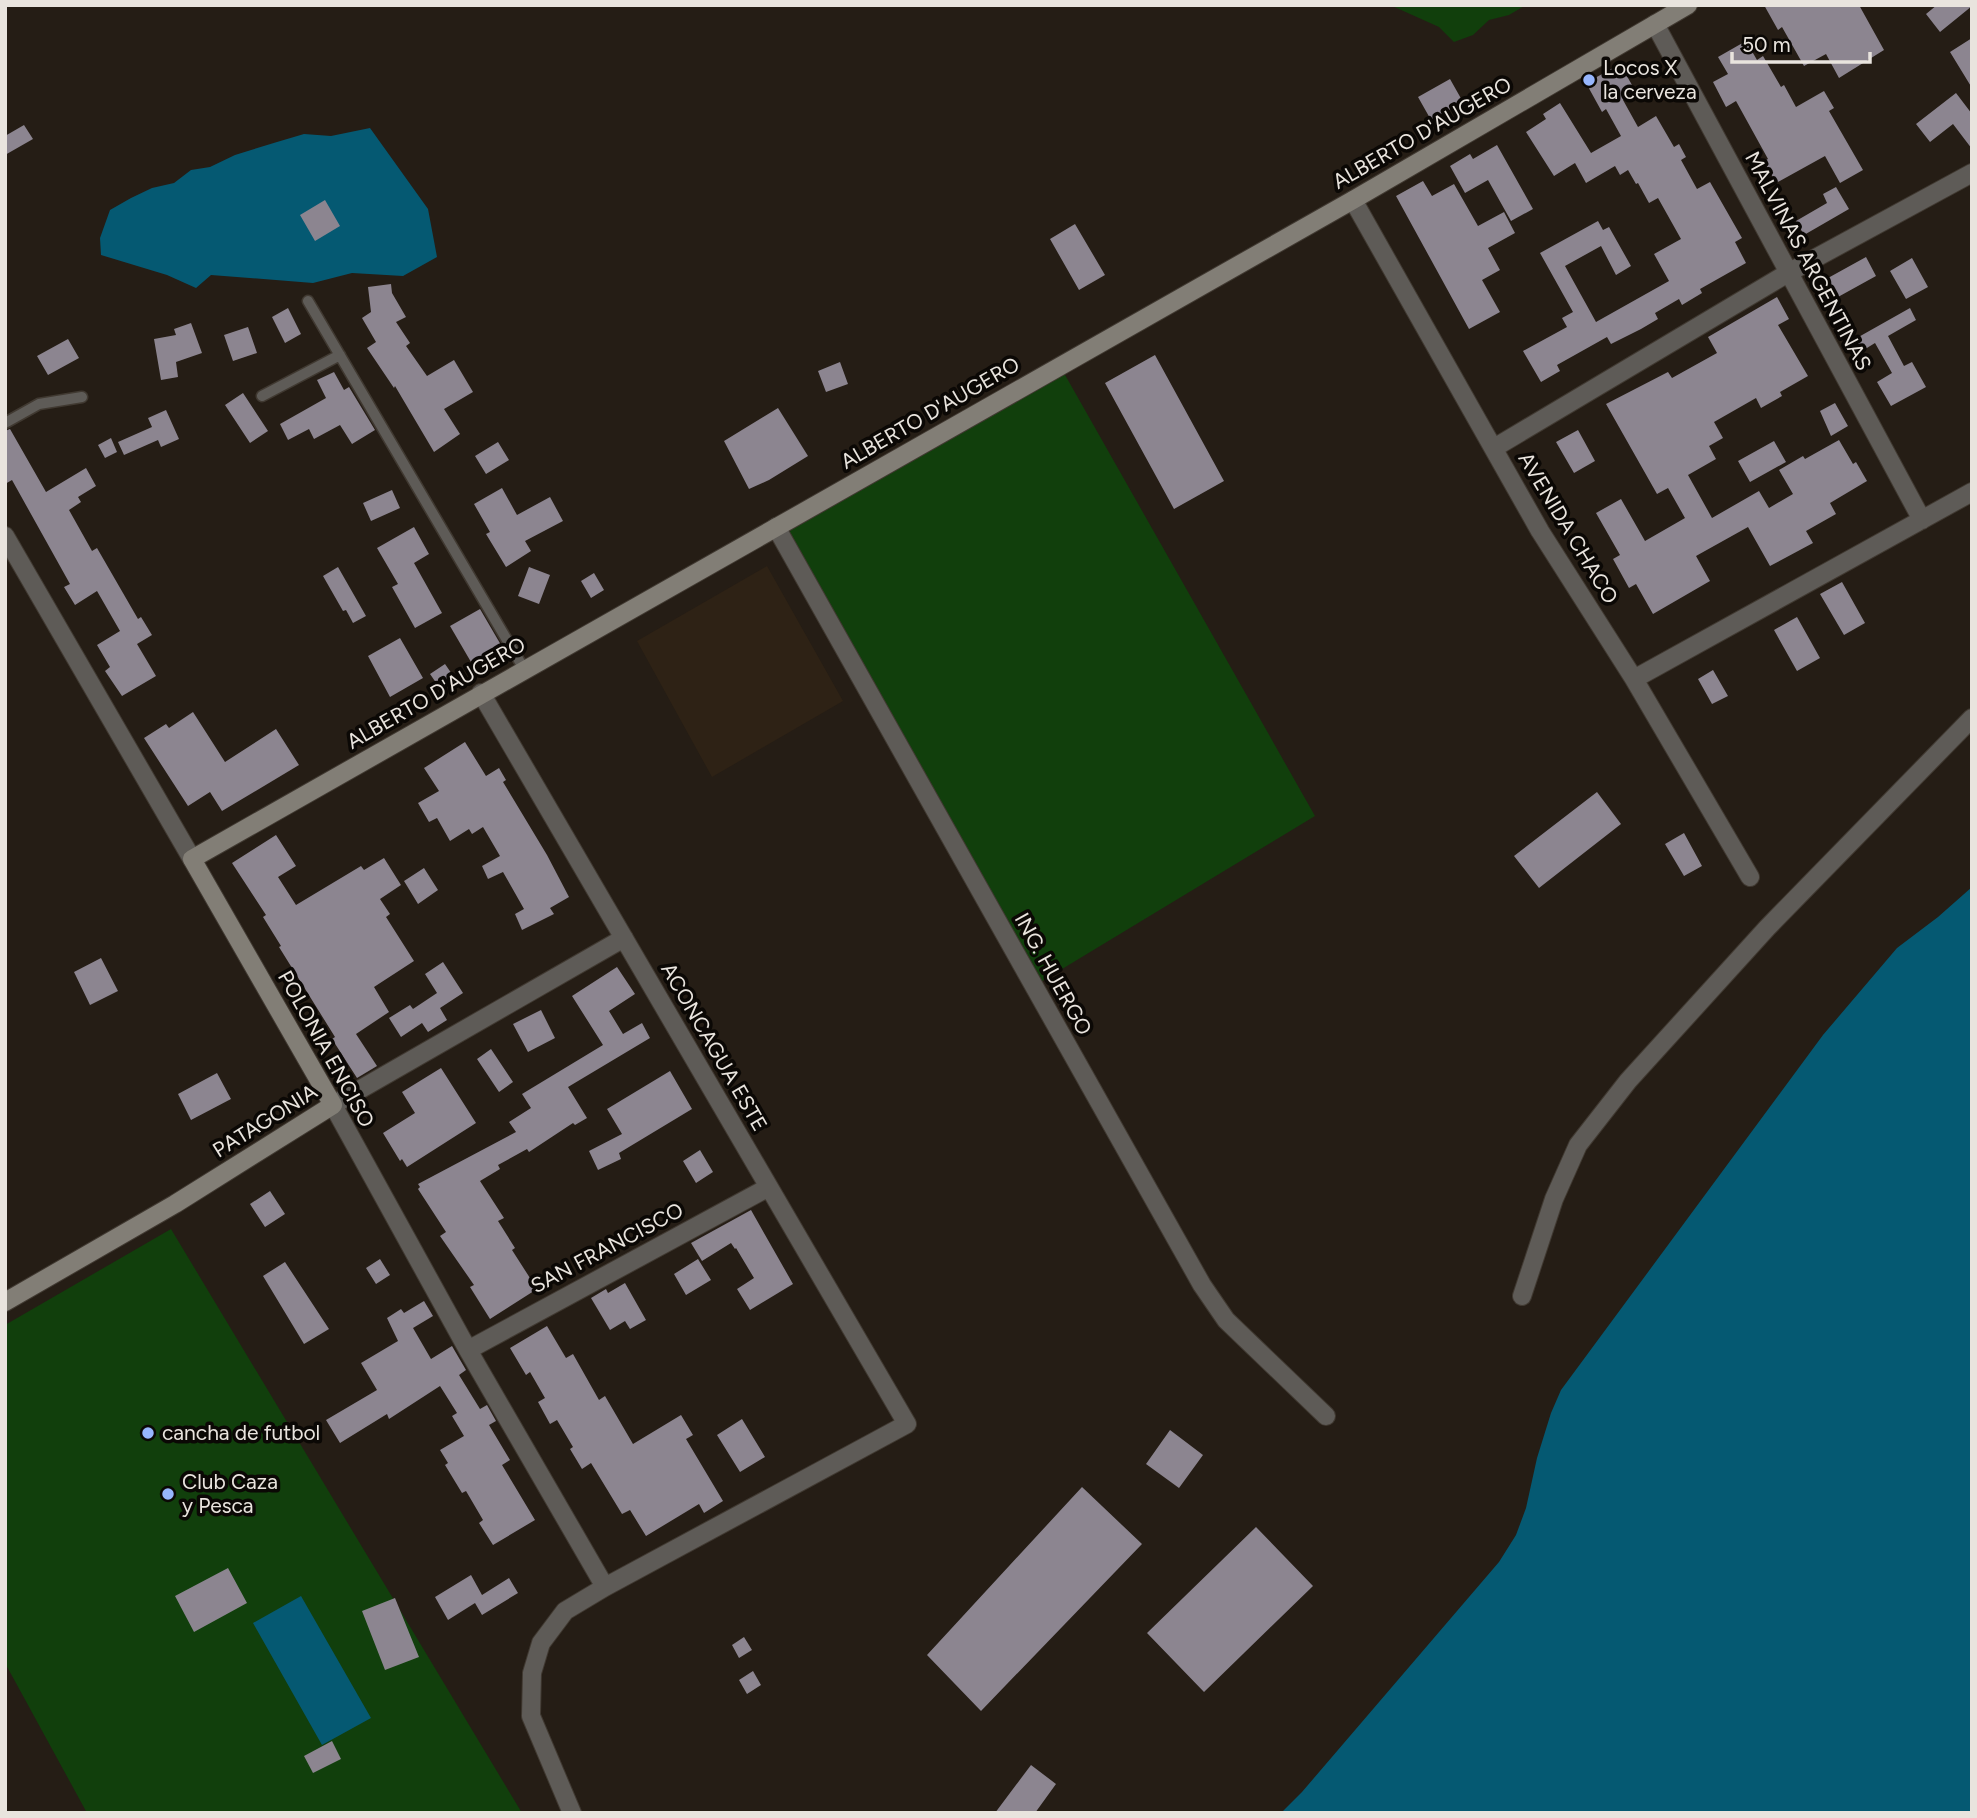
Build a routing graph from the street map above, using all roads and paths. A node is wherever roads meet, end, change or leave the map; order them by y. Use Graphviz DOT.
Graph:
graph roads {
  1 [pos="1688,5"];
  2 [pos="1655,24"];
  3 [pos="1972,173"];
  4 [pos="1353,200"];
  5 [pos="1788,273"];
  6 [pos="308,301"];
  7 [pos="340,355"];
  8 [pos="262,396"];
  9 [pos="82,397"];
  10 [pos="5,423"];
  11 [pos="1494,448"];
  12 [pos="1972,492"];
  13 [pos="1922,520"];
  14 [pos="776,527"];
  15 [pos="5,536"];
  16 [pos="524,669"];
  17 [pos="1634,679"];
  18 [pos="481,693"];
  19 [pos="1972,718"];
  20 [pos="192,859"];
  21 [pos="1750,877"];
  22 [pos="624,938"];
  23 [pos="332,1105"];
  24 [pos="769,1187"];
  25 [pos="1522,1296"];
  26 [pos="5,1302"];
  27 [pos="468,1350"];
  28 [pos="1326,1416"];
  29 [pos="605,1587"];
  30 [pos="572,1813"];
  1 -- 2 [label="main road, ALBERTO D'AUGERO"];
  2 -- 4 [label="main road, ALBERTO D'AUGERO"];
  2 -- 5 [label="street, MALVINAS ARGENTINAS"];
  3 -- 5 [label="street"];
  4 -- 11 [label="street, AVENIDA CHACO"];
  4 -- 14 [label="main road, ALBERTO D'AUGERO"];
  5 -- 11 [label="street"];
  5 -- 13 [label="street, MALVINAS ARGENTINAS"];
  6 -- 7 [label="lane"];
  7 -- 8 [label="lane"];
  7 -- 16 [label="lane"];
  9 -- 10 [label="lane"];
  11 -- 17 [label="street, AVENIDA CHACO"];
  12 -- 13 [label="street"];
  13 -- 17 [label="street"];
  14 -- 16 [label="main road, ALBERTO D'AUGERO"];
  14 -- 28 [label="street, ING. HUERGO"];
  15 -- 20 [label="street, POLONIA ENCISO"];
  16 -- 18 [label="main road, ALBERTO D'AUGERO"];
  17 -- 21 [label="street, AVENIDA CHACO"];
  18 -- 20 [label="main road, ALBERTO D'AUGERO"];
  18 -- 22 [label="street, ACONCAGUA ESTE"];
  19 -- 25 [label="street"];
  20 -- 23 [label="main road, POLONIA ENCISO"];
  22 -- 23 [label="street, PATAGONIA"];
  22 -- 24 [label="street, ACONCAGUA ESTE"];
  23 -- 26 [label="main road, PATAGONIA"];
  23 -- 27 [label="street, POLONIA ENCISO"];
  24 -- 27 [label="street, SAN FRANCISCO"];
  24 -- 29 [label="street, ACONCAGUA ESTE"];
  27 -- 29 [label="street, POLONIA ENCISO"];
  29 -- 30 [label="street"];
}
